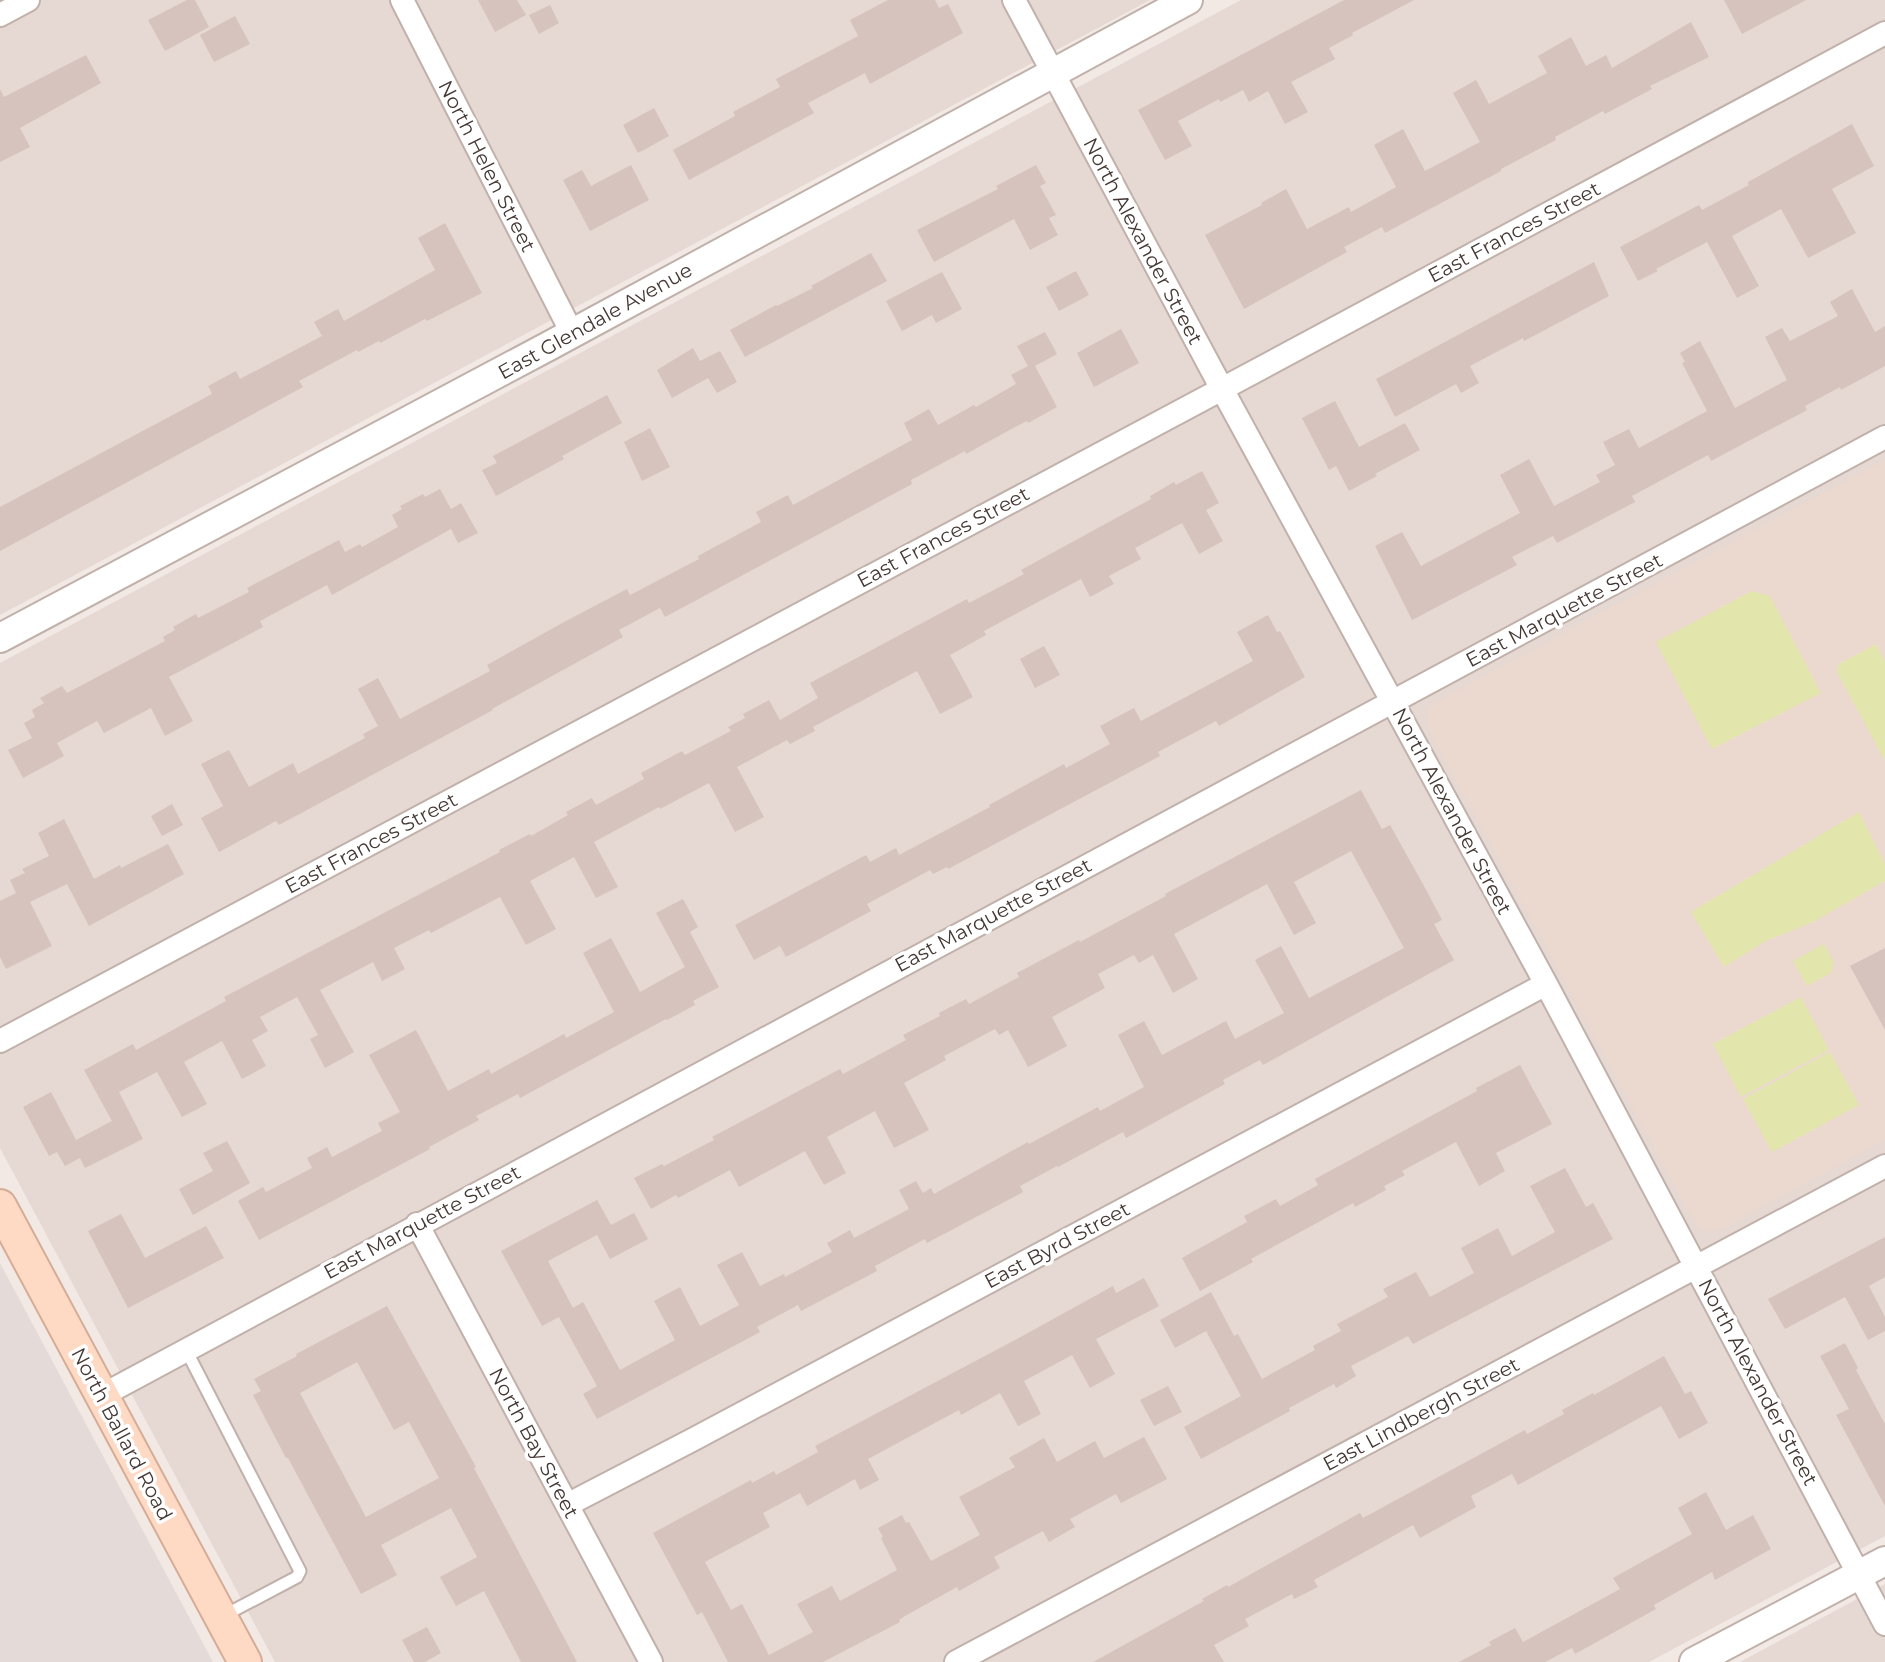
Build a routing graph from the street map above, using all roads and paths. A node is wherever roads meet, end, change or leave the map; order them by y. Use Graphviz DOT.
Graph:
graph roads {
  1 [pos="28,0"];
  2 [pos="402,0"];
  3 [pos="1014,0"];
  4 [pos="1188,0"];
  5 [pos="0,15"];
  6 [pos="1885,33"];
  7 [pos="1052,72"];
  8 [pos="572,333"];
  9 [pos="1222,389"];
  10 [pos="1885,437"];
  11 [pos="0,638"];
  12 [pos="1393,702"];
  13 [pos="1546,984"];
  14 [pos="0,1041"];
  15 [pos="1885,1166"];
  16 [pos="0,1206"];
  17 [pos="417,1224"];
  18 [pos="1697,1266"];
  19 [pos="186,1350"];
  20 [pos="101,1396"];
  21 [pos="567,1505"];
  22 [pos="1885,1561"];
  23 [pos="1859,1575"];
  24 [pos="221,1617"];
  25 [pos="1885,1624"];
  26 [pos="245,1662"];
  27 [pos="651,1662"];
  28 [pos="956,1662"];
  29 [pos="1694,1662"];
  1 -- 5 [label="street"];
  2 -- 8 [label="street, North Helen Street"];
  3 -- 7 [label="street, North Alexander Street"];
  4 -- 7 [label="street, East Glendale Avenue"];
  6 -- 9 [label="street, East Frances Street"];
  7 -- 8 [label="street, East Glendale Avenue"];
  7 -- 9 [label="street, North Alexander Street"];
  8 -- 11 [label="street, East Glendale Avenue"];
  9 -- 12 [label="street, North Alexander Street"];
  9 -- 14 [label="street, East Frances Street"];
  10 -- 12 [label="street, East Marquette Street"];
  12 -- 13 [label="street, North Alexander Street"];
  12 -- 17 [label="street, East Marquette Street"];
  13 -- 18 [label="street, North Alexander Street"];
  13 -- 21 [label="street, East Byrd Street"];
  15 -- 18 [label="street, East Lindbergh Street"];
  16 -- 20 [label="main road, North Ballard Road"];
  17 -- 19 [label="street, East Marquette Street"];
  17 -- 21 [label="street, North Bay Street"];
  18 -- 23 [label="street, North Alexander Street"];
  18 -- 28 [label="street, East Lindbergh Street"];
  19 -- 20 [label="street, East Marquette Street"];
  19 -- 24 [label="lane"];
  20 -- 24 [label="main road, North Ballard Road"];
  21 -- 27 [label="street, North Bay Street"];
  22 -- 23 [label="street"];
  23 -- 25 [label="street, North Alexander Street"];
  23 -- 29 [label="street"];
  24 -- 26 [label="main road, North Ballard Road"];
}
